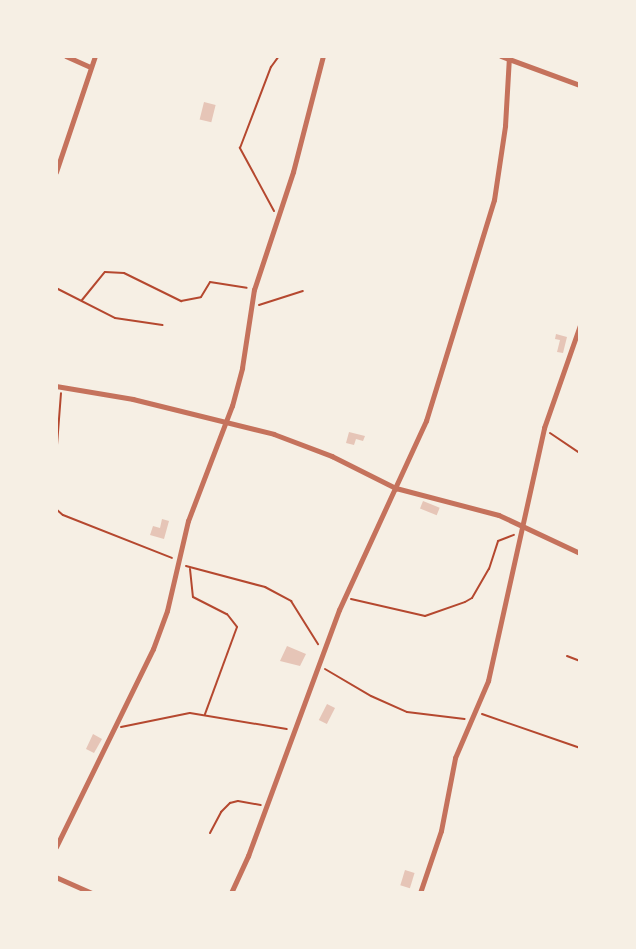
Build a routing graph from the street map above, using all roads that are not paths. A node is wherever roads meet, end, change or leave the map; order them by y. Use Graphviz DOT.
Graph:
graph roads {
  1 [pos="66,56"];
  2 [pos="95,56"];
  3 [pos="323,56"];
  4 [pos="501,56"];
  5 [pos="509,57"];
  6 [pos="91,67"];
  7 [pos="580,85"];
  8 [pos="56,172"];
  9 [pos="580,325"];
  10 [pos="59,386"];
  11 [pos="226,420"];
  12 [pos="396,488"];
  13 [pos="521,523"];
  14 [pos="580,553"];
  15 [pos="56,847"];
  16 [pos="56,877"];
  17 [pos="92,893"];
  18 [pos="231,893"];
  19 [pos="420,893"];
  1 -- 6 [label="street"];
  2 -- 6 [label="street"];
  3 -- 11 [label="street"];
  4 -- 5 [label="street"];
  5 -- 7 [label="street"];
  5 -- 12 [label="street"];
  6 -- 8 [label="street"];
  9 -- 13 [label="street"];
  10 -- 11 [label="street"];
  11 -- 12 [label="street"];
  11 -- 15 [label="street"];
  12 -- 13 [label="street"];
  12 -- 18 [label="street"];
  13 -- 14 [label="street"];
  13 -- 19 [label="street"];
  16 -- 17 [label="street"];
}
